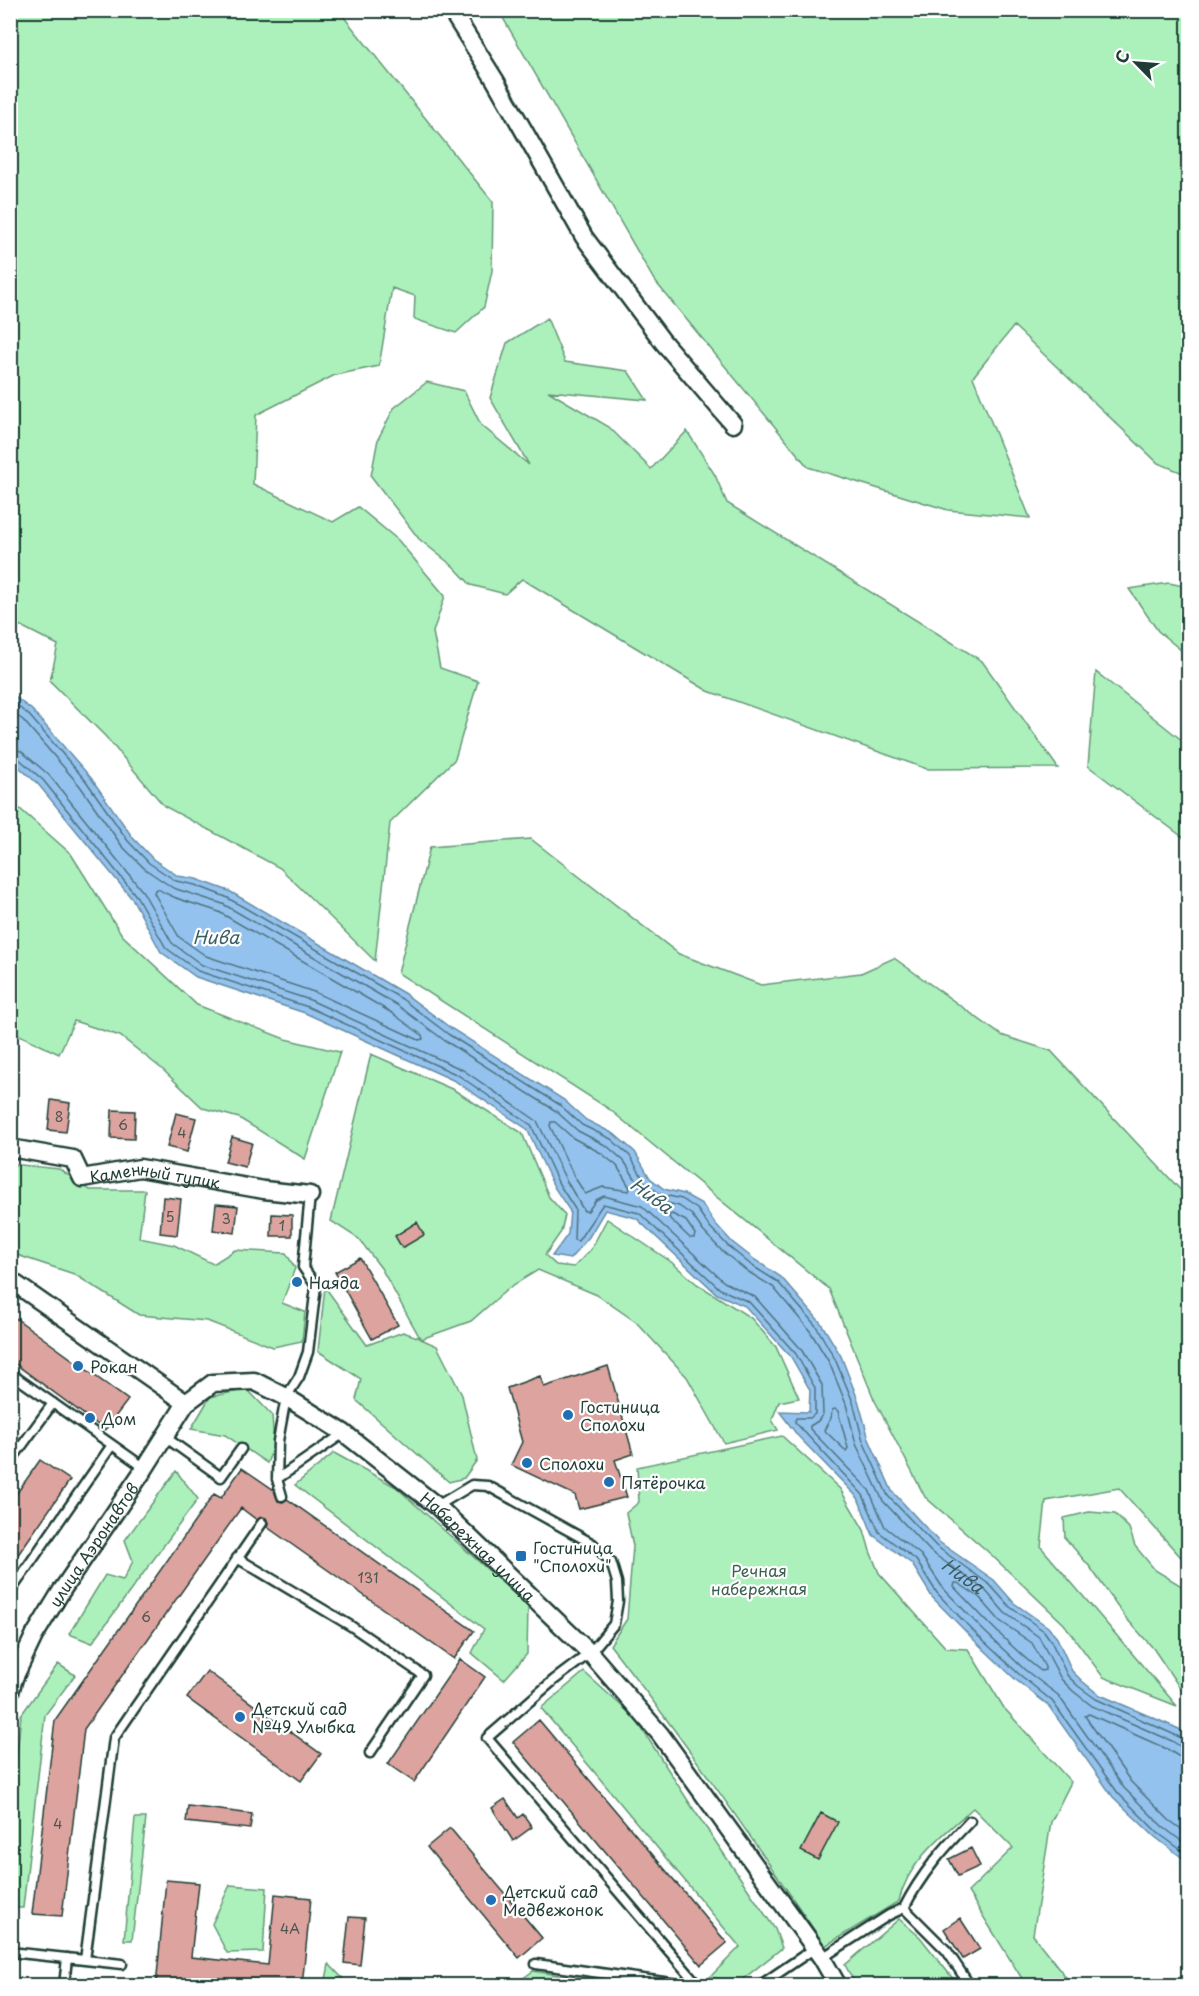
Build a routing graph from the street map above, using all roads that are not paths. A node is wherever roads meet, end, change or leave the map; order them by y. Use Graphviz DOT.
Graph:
graph roads {
  1 [pos="451,10"];
  2 [pos="733,424"];
  3 [pos="10,1148"];
  4 [pos="310,1196"];
  5 [pos="10,1280"];
  6 [pos="10,1373"];
  7 [pos="286,1397"];
  8 [pos="52,1403"];
  9 [pos="186,1403"];
  10 [pos="344,1433"];
  11 [pos="165,1437"];
  12 [pos="112,1445"];
  13 [pos="241,1449"];
  14 [pos="10,1462"];
  15 [pos="145,1468"];
  16 [pos="277,1479"];
  17 [pos="282,1496"];
  18 [pos="437,1506"];
  19 [pos="262,1523"];
  20 [pos="237,1558"];
  21 [pos="10,1592"];
  22 [pos="590,1653"];
  23 [pos="10,1692"];
  24 [pos="370,1754"];
  25 [pos="970,1821"];
  26 [pos="904,1908"];
  27 [pos="10,1952"];
  28 [pos="818,1953"];
  29 [pos="67,1958"];
  30 [pos="85,1960"];
  31 [pos="122,1964"];
  32 [pos="536,1964"];
  33 [pos="64,1986"];
  34 [pos="692,1986"];
  35 [pos="699,1986"];
  36 [pos="759,1986"];
  37 [pos="838,1986"];
  38 [pos="970,1986"];
  1 -- 2 [label="street"];
  3 -- 4 [label="street, Каменный тупик"];
  4 -- 7 [label="lane"];
  5 -- 9 [label="street"];
  6 -- 8 [label="lane"];
  7 -- 9 [label="street, Набережная улица"];
  7 -- 10 [label="street, Набережная улица"];
  7 -- 16 [label="lane"];
  8 -- 12 [label="lane"];
  8 -- 14 [label="lane"];
  9 -- 11 [label="street, улица Аэронавтов"];
  10 -- 16 [label="lane"];
  10 -- 18 [label="street, Набережная улица"];
  11 -- 13 [label="lane"];
  11 -- 15 [label="street, улица Аэронавтов"];
  12 -- 15 [label="lane"];
  12 -- 21 [label="lane"];
  15 -- 23 [label="street, улица Аэронавтов"];
  16 -- 17 [label="lane"];
  18 -- 22 [label="street, Набережная улица"];
  18 -- 22 [label="lane"];
  19 -- 20 [label="lane"];
  20 -- 24 [label="lane"];
  20 -- 30 [label="lane"];
  22 -- 28 [label="street, Набережная улица"];
  22 -- 35 [label="lane"];
  25 -- 26 [label="lane"];
  26 -- 28 [label="lane"];
  26 -- 38 [label="lane"];
  27 -- 29 [label="lane"];
  28 -- 36 [label="lane"];
  28 -- 37 [label="street, Набережная улица"];
  29 -- 30 [label="lane"];
  29 -- 33 [label="lane"];
  30 -- 31 [label="lane"];
  32 -- 34 [label="lane"];
}
